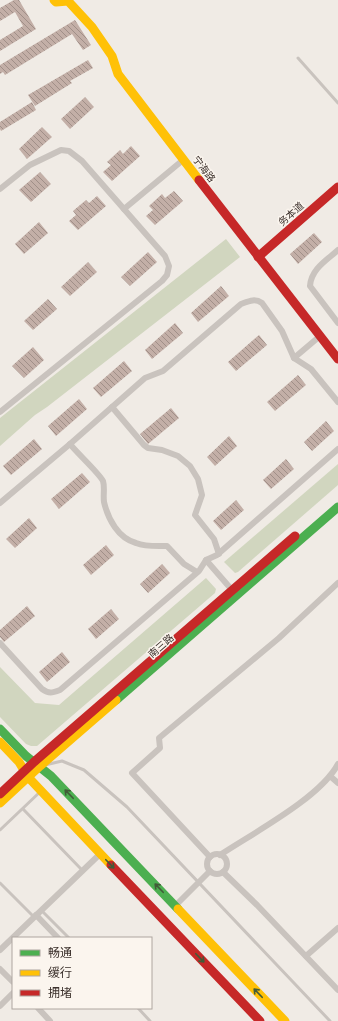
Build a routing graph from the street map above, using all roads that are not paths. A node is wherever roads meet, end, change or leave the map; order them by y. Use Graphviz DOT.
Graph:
graph roads {
  1 [pos="54,0"];
  2 [pos="298,58"];
  3 [pos="338,103"];
  4 [pos="183,160"];
  5 [pos="338,187"];
  6 [pos="0,189"];
  7 [pos="124,209"];
  8 [pos="338,250"];
  9 [pos="258,257"];
  10 [pos="338,323"];
  11 [pos="320,336"];
  12 [pos="294,358"];
  13 [pos="338,359"];
  14 [pos="338,402"];
  15 [pos="112,407"];
  16 [pos="0,412"];
  17 [pos="70,444"];
  18 [pos="338,449"];
  19 [pos="338,498"];
  20 [pos="0,503"];
  21 [pos="338,506"];
  22 [pos="219,554"];
  23 [pos="206,560"];
  24 [pos="197,572"];
  25 [pos="338,583"];
  26 [pos="232,590"];
  27 [pos="0,643"];
  28 [pos="0,729"];
  29 [pos="0,742"];
  30 [pos="37,764"];
  31 [pos="338,764"];
  32 [pos="26,774"];
  33 [pos="330,776"];
  34 [pos="338,782"];
  35 [pos="41,791"];
  36 [pos="0,794"];
  37 [pos="0,803"];
  38 [pos="22,809"];
  39 [pos="0,830"];
  40 [pos="100,854"];
  41 [pos="220,855"];
  42 [pos="210,857"];
  43 [pos="82,870"];
  44 [pos="210,871"];
  45 [pos="223,872"];
  46 [pos="0,882"];
  47 [pos="198,883"];
  48 [pos="175,906"];
  49 [pos="41,910"];
  50 [pos="35,916"];
  51 [pos="338,928"];
  52 [pos="57,937"];
  53 [pos="68,937"];
  54 [pos="1,946"];
  55 [pos="306,956"];
  56 [pos="0,969"];
  57 [pos="12,981"];
  58 [pos="338,990"];
  59 [pos="12,994"];
  60 [pos="0,1006"];
  61 [pos="39,1009"];
  62 [pos="139,1009"];
  63 [pos="47,1020"];
  64 [pos="150,1021"];
  65 [pos="260,1021"];
  66 [pos="285,1021"];
  67 [pos="330,1021"];
  1 -- 4 [label="street, 宁海路"];
  2 -- 3 [label="lane"];
  4 -- 7 [label="street"];
  4 -- 9 [label="street, 宁海路"];
  5 -- 9 [label="street, 务本道"];
  6 -- 7 [label="street"];
  7 -- 16 [label="street"];
  8 -- 10 [label="street"];
  9 -- 11 [label="street, 宁海路"];
  11 -- 12 [label="street"];
  11 -- 13 [label="street, 宁海路"];
  12 -- 14 [label="street"];
  12 -- 15 [label="street"];
  15 -- 17 [label="street"];
  15 -- 22 [label="street"];
  17 -- 20 [label="street"];
  17 -- 24 [label="street"];
  18 -- 22 [label="street"];
  19 -- 26 [label="street, 南三路"];
  21 -- 30 [label="street, 南三路"];
  22 -- 23 [label="street"];
  23 -- 24 [label="street"];
  23 -- 26 [label="street"];
  24 -- 27 [label="street"];
  25 -- 42 [label="street"];
  26 -- 30 [label="street, 南三路"];
  28 -- 30 [label="street"];
  29 -- 32 [label="street"];
  30 -- 32 [label="street, 南三路"];
  30 -- 47 [label="lane"];
  48 -- 30 [label="street, one-way"];
  31 -- 33 [label="street"];
  32 -- 35 [label="street"];
  32 -- 36 [label="street, 南三路"];
  32 -- 37 [label="street, 南三路"];
  33 -- 34 [label="street"];
  33 -- 41 [label="street"];
  35 -- 38 [label="lane"];
  35 -- 40 [label="street"];
  38 -- 39 [label="lane"];
  38 -- 43 [label="lane"];
  40 -- 43 [label="street"];
  40 -- 65 [label="street, one-way"];
  41 -- 42 [label="street"];
  41 -- 45 [label="street"];
  42 -- 44 [label="street"];
  43 -- 49 [label="street"];
  44 -- 45 [label="street"];
  44 -- 47 [label="street"];
  45 -- 55 [label="street"];
  46 -- 50 [label="lane"];
  47 -- 48 [label="street"];
  47 -- 67 [label="lane"];
  66 -- 48 [label="street, one-way"];
  49 -- 50 [label="street"];
  49 -- 53 [label="lane"];
  50 -- 52 [label="street"];
  50 -- 54 [label="street"];
  51 -- 55 [label="street"];
  55 -- 58 [label="street"];
  56 -- 57 [label="street"];
  59 -- 60 [label="street"];
  61 -- 63 [label="street"];
  62 -- 64 [label="lane"];
}
